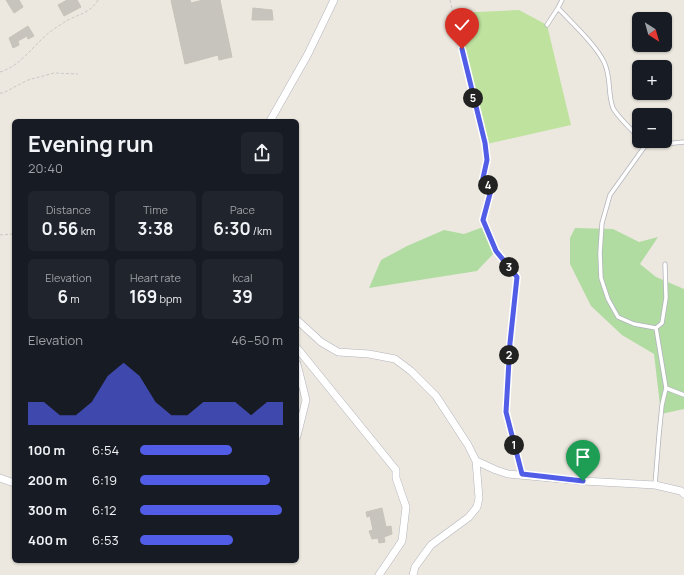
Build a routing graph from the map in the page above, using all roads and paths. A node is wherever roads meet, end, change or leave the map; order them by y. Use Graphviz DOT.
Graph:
graph roads {
  1 [pos="98,0"];
  2 [pos="334,0"];
  3 [pos="450,0"];
  4 [pos="562,0"];
  5 [pos="558,8"];
  6 [pos="547,25"];
  7 [pos="0,72"];
  8 [pos="78,74"];
  9 [pos="0,93"];
  10 [pos="271,119"];
  11 [pos="632,130"];
  12 [pos="684,142"];
  13 [pos="672,143"];
  14 [pos="644,148"];
  15 [pos="12,234"];
  16 [pos="0,235"];
  17 [pos="665,264"];
  18 [pos="299,322"];
  19 [pos="656,328"];
  20 [pos="299,350"];
  21 [pos="299,372"];
  22 [pos="666,388"];
  23 [pos="684,395"];
  24 [pos="299,428"];
  25 [pos="476,461"];
  26 [pos="522,474"];
  27 [pos="0,478"];
  28 [pos="12,482"];
  29 [pos="655,485"];
  30 [pos="683,492"];
  31 [pos="379,575"];
  32 [pos="413,575"];
  1 -- 7 [label="path"];
  2 -- 10 [label="street"];
  3 -- 26 [label="path"];
  4 -- 5 [label="lane"];
  5 -- 6 [label="lane"];
  5 -- 11 [label="lane"];
  8 -- 9 [label="path"];
  12 -- 13 [label="lane"];
  14 -- 19 [label="lane"];
  15 -- 16 [label="path"];
  17 -- 19 [label="lane"];
  18 -- 25 [label="street"];
  19 -- 22 [label="lane"];
  20 -- 31 [label="street"];
  21 -- 24 [label="street"];
  22 -- 23 [label="lane"];
  22 -- 29 [label="lane"];
  25 -- 26 [label="street"];
  25 -- 32 [label="street"];
  26 -- 29 [label="street"];
  27 -- 28 [label="street"];
  29 -- 30 [label="street"];
}
